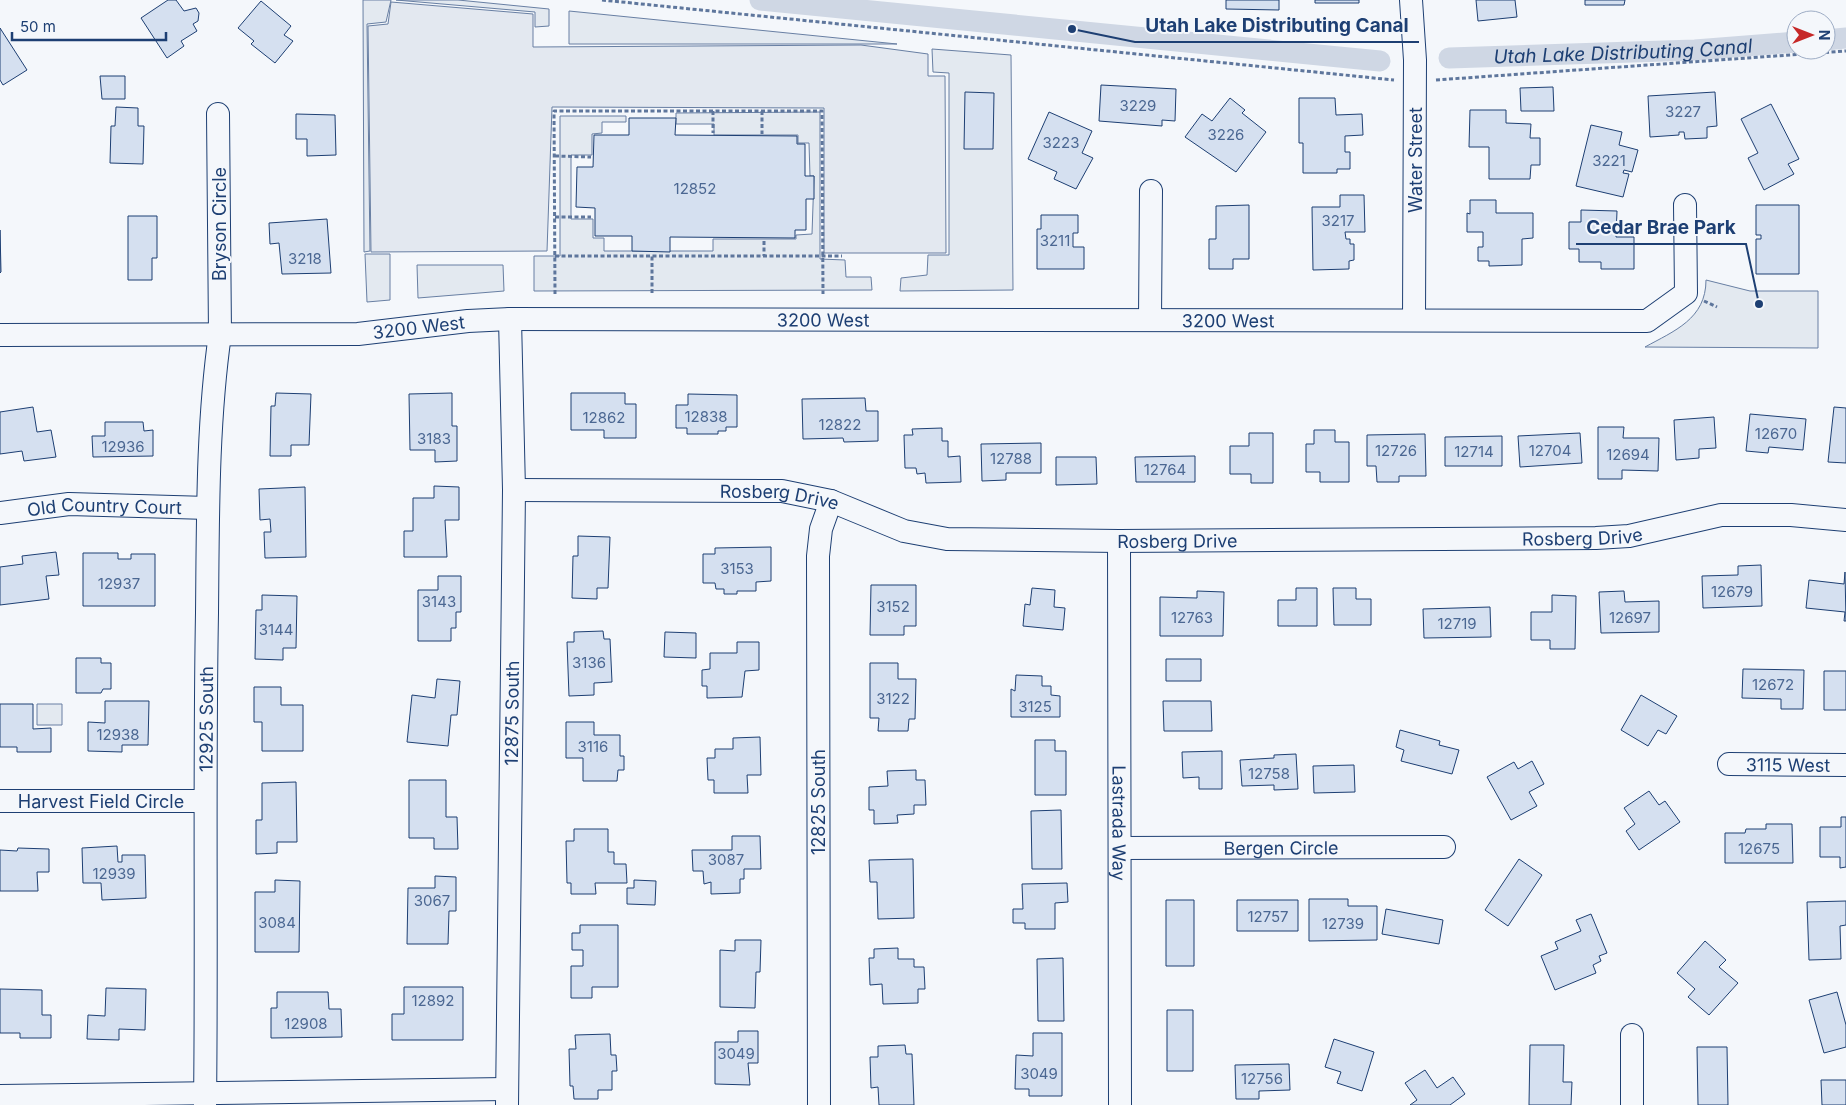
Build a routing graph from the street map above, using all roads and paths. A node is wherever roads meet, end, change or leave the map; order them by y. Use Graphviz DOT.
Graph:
graph roads {
  1 [pos="602,0"];
  2 [pos="1411,0"];
  3 [pos="1846,51"];
  4 [pos="1435,80"];
  5 [pos="1400,81"];
  6 [pos="713,110"];
  7 [pos="762,110"];
  8 [pos="218,114"];
  9 [pos="713,133"];
  10 [pos="762,134"];
  11 [pos="554,156"];
  12 [pos="591,157"];
  13 [pos="1151,191"];
  14 [pos="1686,205"];
  15 [pos="554,217"];
  16 [pos="591,217"];
  17 [pos="764,241"];
  18 [pos="555,256"];
  19 [pos="652,256"];
  20 [pos="764,256"];
  21 [pos="842,256"];
  22 [pos="652,293"];
  23 [pos="555,294"];
  24 [pos="823,294"];
  25 [pos="1703,301"];
  26 [pos="1717,307"];
  27 [pos="510,319"];
  28 [pos="1150,319"];
  29 [pos="1414,320"];
  30 [pos="220,334"];
  31 [pos="0,335"];
  32 [pos="514,490"];
  33 [pos="831,501"];
  34 [pos="208,508"];
  35 [pos="0,513"];
  36 [pos="1846,520"];
  37 [pos="1119,541"];
  38 [pos="1729,764"];
  39 [pos="1846,765"];
  40 [pos="0,801"];
  41 [pos="204,801"];
  42 [pos="1444,847"];
  43 [pos="1120,848"];
  44 [pos="1632,1035"];
  45 [pos="0,1096"];
  46 [pos="506,1097"];
  47 [pos="205,1099"];
  48 [pos="818,1105"];
  49 [pos="1120,1105"];
  50 [pos="1632,1105"];
  1 -- 5 [label="path"];
  2 -- 29 [label="street, Water Street"];
  3 -- 4 [label="path"];
  6 -- 7 [label="path"];
  6 -- 9 [label="path"];
  6 -- 11 [label="path"];
  7 -- 10 [label="path"];
  7 -- 24 [label="path"];
  8 -- 30 [label="street, Bryson Circle"];
  11 -- 12 [label="path"];
  11 -- 15 [label="path"];
  13 -- 28 [label="street"];
  14 -- 29 [label="street, 3200 West"];
  15 -- 16 [label="path"];
  15 -- 18 [label="path"];
  17 -- 20 [label="path"];
  18 -- 19 [label="path"];
  18 -- 23 [label="path"];
  19 -- 20 [label="path"];
  19 -- 22 [label="path"];
  20 -- 21 [label="path"];
  25 -- 26 [label="path"];
  27 -- 28 [label="street, 3200 West"];
  27 -- 30 [label="street, 3200 West"];
  27 -- 32 [label="street, 12875 South"];
  28 -- 29 [label="street, 3200 West"];
  30 -- 31 [label="street, 3200 West"];
  30 -- 34 [label="street, 12925 South"];
  32 -- 33 [label="street, Rosberg Drive"];
  32 -- 46 [label="street, 12875 South"];
  33 -- 37 [label="street, Rosberg Drive"];
  33 -- 48 [label="street, 12825 South"];
  34 -- 35 [label="street, Old Country Court"];
  34 -- 41 [label="street, 12925 South"];
  36 -- 37 [label="street, Rosberg Drive"];
  37 -- 43 [label="street, Lastrada Way"];
  38 -- 39 [label="street, 3115 West"];
  40 -- 41 [label="street, Harvest Field Circle"];
  41 -- 47 [label="street, 12925 South"];
  42 -- 43 [label="street, Bergen Circle"];
  43 -- 49 [label="street, Lastrada Way"];
  44 -- 50 [label="street"];
  45 -- 47 [label="street"];
  46 -- 47 [label="street"];
}
